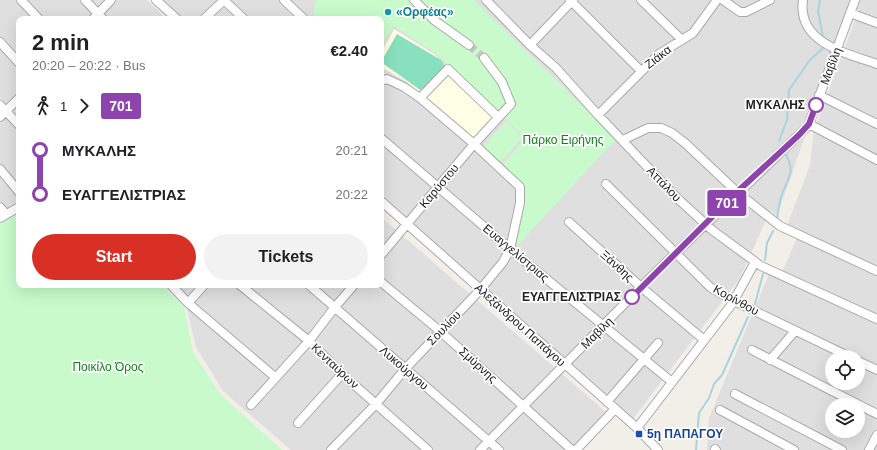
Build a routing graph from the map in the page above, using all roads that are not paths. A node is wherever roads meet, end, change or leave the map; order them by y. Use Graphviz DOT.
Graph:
graph roads {
  1 [pos="21,0"];
  2 [pos="85,0"];
  3 [pos="111,0"];
  4 [pos="156,0"];
  5 [pos="224,0"];
  6 [pos="284,0"];
  7 [pos="414,0"];
  8 [pos="486,0"];
  9 [pos="641,0"];
  10 [pos="717,0"];
  11 [pos="723,0"];
  12 [pos="770,0"];
  13 [pos="803,0"];
  14 [pos="855,0"];
  15 [pos="571,1"];
  16 [pos="850,13"];
  17 [pos="36,16"];
  18 [pos="97,16"];
  19 [pos="99,16"];
  20 [pos="174,16"];
  21 [pos="207,16"];
  22 [pos="241,16"];
  23 [pos="301,16"];
  24 [pos="877,23"];
  25 [pos="682,40"];
  26 [pos="0,42"];
  27 [pos="469,45"];
  28 [pos="530,45"];
  29 [pos="837,49"];
  30 [pos="484,58"];
  31 [pos="16,60"];
  32 [pos="877,64"];
  33 [pos="641,71"];
  34 [pos="384,80"];
  35 [pos="820,95"];
  36 [pos="420,98"];
  37 [pos="16,101"];
  38 [pos="0,105"];
  39 [pos="3,114"];
  40 [pos="598,115"];
  41 [pos="498,117"];
  42 [pos="16,123"];
  43 [pos="809,124"];
  44 [pos="877,124"];
  45 [pos="623,140"];
  46 [pos="384,141"];
  47 [pos="474,144"];
  48 [pos="877,160"];
  49 [pos="0,169"];
  50 [pos="606,184"];
  51 [pos="438,186"];
  52 [pos="16,188"];
  53 [pos="737,192"];
  54 [pos="384,204"];
  55 [pos="0,207"];
  56 [pos="16,209"];
  57 [pos="3,216"];
  58 [pos="569,222"];
  59 [pos="407,225"];
  60 [pos="706,225"];
  61 [pos="510,249"];
  62 [pos="384,252"];
  63 [pos="676,254"];
  64 [pos="755,262"];
  65 [pos="877,271"];
  66 [pos="384,285"];
  67 [pos="641,287"];
  68 [pos="174,288"];
  69 [pos="201,288"];
  70 [pos="244,288"];
  71 [pos="312,288"];
  72 [pos="351,288"];
  73 [pos="480,290"];
  74 [pos="734,301"];
  75 [pos="188,303"];
  76 [pos="334,307"];
  77 [pos="877,319"];
  78 [pos="603,326"];
  79 [pos="795,331"];
  80 [pos="440,332"];
  81 [pos="703,339"];
  82 [pos="308,342"];
  83 [pos="658,343"];
  84 [pos="752,350"];
  85 [pos="835,350"];
  86 [pos="644,359"];
  87 [pos="770,360"];
  88 [pos="865,364"];
  89 [pos="564,365"];
  90 [pos="405,369"];
  91 [pos="877,370"];
  92 [pos="342,374"];
  93 [pos="275,378"];
  94 [pos="672,382"];
  95 [pos="735,394"];
  96 [pos="608,402"];
  97 [pos="376,404"];
  98 [pos="251,405"];
  99 [pos="524,406"];
  100 [pos="615,409"];
  101 [pos="720,410"];
  102 [pos="877,414"];
  103 [pos="298,423"];
  104 [pos="637,428"];
  105 [pos="877,435"];
  106 [pos="488,442"];
  107 [pos="332,450"];
  108 [pos="428,450"];
  109 [pos="480,450"];
  110 [pos="499,450"];
  111 [pos="572,450"];
  112 [pos="576,450"];
  113 [pos="658,450"];
  114 [pos="794,450"];
  115 [pos="842,450"];
  116 [pos="869,450"];
  1 -- 17 [label="street"];
  2 -- 18 [label="street"];
  3 -- 19 [label="street"];
  4 -- 20 [label="street"];
  5 -- 21 [label="street"];
  5 -- 22 [label="street"];
  6 -- 23 [label="street"];
  7 -- 27 [label="street"];
  8 -- 28 [label="street, Αττάλου"];
  9 -- 25 [label="street"];
  10 -- 25 [label="street, Ζιάκα"];
  11 -- 12 [label="street"];
  13 -- 29 [label="street"];
  14 -- 16 [label="street, Μαβίλη"];
  15 -- 28 [label="street"];
  15 -- 33 [label="street"];
  16 -- 24 [label="street"];
  16 -- 29 [label="street, Μαβίλη"];
  25 -- 33 [label="street, Ζιάκα"];
  26 -- 31 [label="street"];
  28 -- 40 [label="street, Αττάλου"];
  29 -- 32 [label="street"];
  29 -- 35 [label="street, Μαβίλη"];
  30 -- 41 [label="street, Καρύστου"];
  33 -- 40 [label="street, Ζιάκα"];
  34 -- 36 [label="street"];
  35 -- 43 [label="street, Μαβίλη"];
  35 -- 44 [label="street"];
  36 -- 41 [label="street"];
  36 -- 47 [label="street"];
  37 -- 39 [label="street"];
  38 -- 39 [label="street"];
  39 -- 42 [label="street"];
  40 -- 45 [label="street, Αττάλου"];
  41 -- 47 [label="street, Καρύστου"];
  43 -- 48 [label="street"];
  43 -- 53 [label="street, Μαβίλη"];
  45 -- 53 [label="street"];
  45 -- 60 [label="street, Αττάλου"];
  46 -- 51 [label="street, Ευαγγελίστριας"];
  47 -- 51 [label="street, Καρύστου"];
  47 -- 61 [label="street, Σουλίου"];
  49 -- 52 [label="street"];
  50 -- 63 [label="street, Κορίνθου"];
  51 -- 59 [label="street, Καρύστου"];
  51 -- 61 [label="street, Ευαγγελίστριας"];
  53 -- 60 [label="street, Μαβίλη"];
  53 -- 65 [label="street"];
  54 -- 59 [label="street, Αλεξάνδρου Παπάγου"];
  55 -- 57 [label="street"];
  56 -- 57 [label="street"];
  58 -- 67 [label="street, Ξάνθης"];
  59 -- 62 [label="street, Καρύστου"];
  59 -- 73 [label="street, Αλεξάνδρου Παπάγου"];
  60 -- 63 [label="street, Μαβίλη"];
  60 -- 64 [label="street, Αττάλου"];
  61 -- 73 [label="street, Σουλίου"];
  61 -- 78 [label="street, Ευαγγελίστριας"];
  63 -- 67 [label="street, Μαβίλη"];
  63 -- 74 [label="street, Κορίνθου"];
  64 -- 74 [label="street"];
  64 -- 77 [label="street, Αττάλου"];
  66 -- 80 [label="street, Σμύρνης"];
  67 -- 78 [label="street, Μαβίλη"];
  67 -- 81 [label="street, Ξάνθης"];
  68 -- 75 [label="street"];
  69 -- 75 [label="street"];
  70 -- 82 [label="street, Κενταύρων"];
  71 -- 76 [label="street, Λυκούργου"];
  72 -- 76 [label="street"];
  73 -- 80 [label="street, Σουλίου"];
  73 -- 89 [label="street, Αλεξάνδρου Παπάγου"];
  74 -- 79 [label="street, Κορίνθου"];
  74 -- 81 [label="street"];
  75 -- 93 [label="street"];
  76 -- 82 [label="street"];
  76 -- 90 [label="street, Λυκούργου"];
  78 -- 86 [label="street, Ευαγγελίστριας"];
  78 -- 89 [label="street, Μαβίλη"];
  79 -- 85 [label="street, Κορίνθου"];
  79 -- 87 [label="street"];
  80 -- 90 [label="street, Σουλίου"];
  80 -- 99 [label="street, Σμύρνης"];
  81 -- 94 [label="street"];
  82 -- 92 [label="street, Κενταύρων"];
  82 -- 93 [label="street"];
  83 -- 86 [label="street"];
  84 -- 87 [label="street"];
  86 -- 94 [label="street, Ευαγγελίστριας"];
  86 -- 96 [label="street"];
  87 -- 102 [label="street"];
  88 -- 91 [label="street"];
  89 -- 96 [label="street, Αλεξάνδρου Παπάγου"];
  89 -- 99 [label="street, Μαβίλη"];
  90 -- 97 [label="street, Σουλίου"];
  90 -- 106 [label="street, Λυκούργου"];
  92 -- 97 [label="street, Κενταύρων"];
  92 -- 103 [label="street"];
  93 -- 98 [label="street"];
  94 -- 104 [label="street"];
  95 -- 115 [label="street"];
  96 -- 100 [label="street, Αλεξάνδρου Παπάγου"];
  97 -- 107 [label="street, Σουλίου"];
  97 -- 108 [label="street, Κενταύρων"];
  99 -- 106 [label="street, Μαβίλη"];
  99 -- 111 [label="street, Σμύρνης"];
  100 -- 104 [label="street, Αλεξάνδρου Παπάγου"];
  100 -- 112 [label="street"];
  101 -- 114 [label="street"];
  104 -- 113 [label="street, Αλεξάνδρου Παπάγου"];
  105 -- 116 [label="street"];
  106 -- 109 [label="street, Μαβίλη"];
  106 -- 110 [label="street, Λυκούργου"];
}
